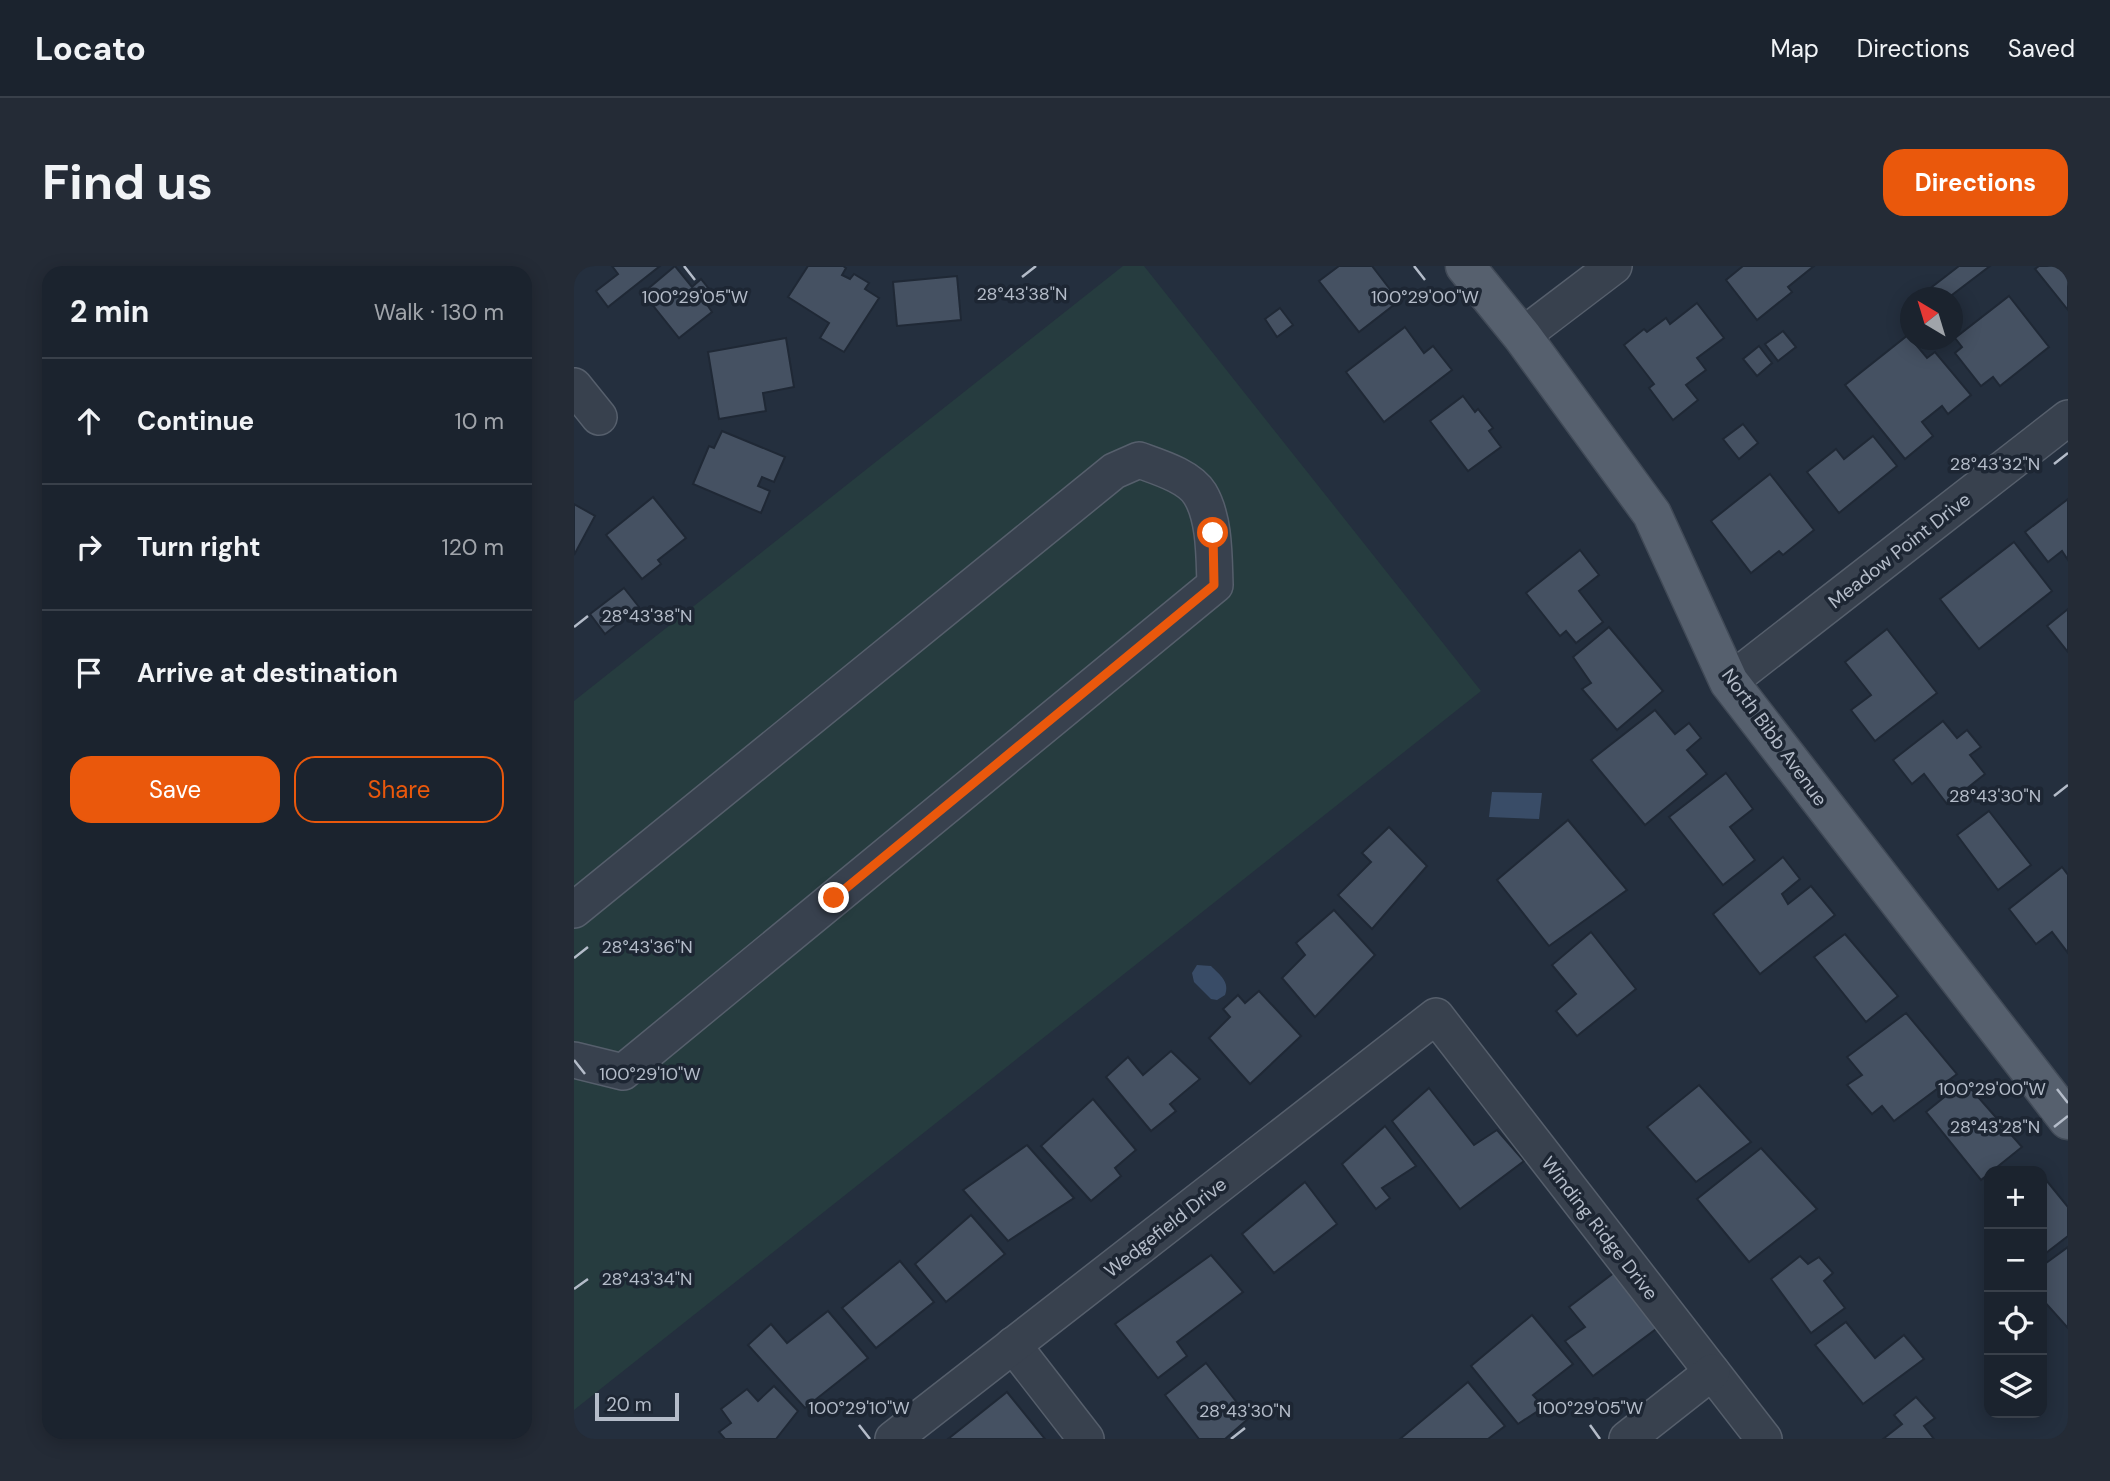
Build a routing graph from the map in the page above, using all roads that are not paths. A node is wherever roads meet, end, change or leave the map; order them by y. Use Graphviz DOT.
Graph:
graph roads {
  1 [pos="1465,266"];
  2 [pos="1614,266"];
  3 [pos="1522,336"];
  4 [pos="574,386"];
  5 [pos="599,417"];
  6 [pos="2068,418"];
  7 [pos="1729,682"];
  8 [pos="574,910"];
  9 [pos="1436,1016"];
  10 [pos="574,1060"];
  11 [pos="2068,1120"];
  12 [pos="1013,1345"];
  13 [pos="1712,1372"];
  14 [pos="893,1439"];
  15 [pos="1086,1439"];
  16 [pos="1627,1439"];
  17 [pos="1764,1439"];
  1 -- 3 [label="main road, North Bibb Avenue"];
  2 -- 3 [label="street"];
  3 -- 7 [label="main road, North Bibb Avenue"];
  4 -- 5 [label="street"];
  6 -- 7 [label="street, Meadow Point Drive"];
  7 -- 11 [label="main road, North Bibb Avenue"];
  8 -- 10 [label="street"];
  9 -- 12 [label="street, Wedgefield Drive"];
  9 -- 13 [label="street, Winding Ridge Drive"];
  12 -- 14 [label="street, Wedgefield Drive"];
  12 -- 15 [label="street"];
  13 -- 16 [label="street"];
  13 -- 17 [label="street, Winding Ridge Drive"];
}
